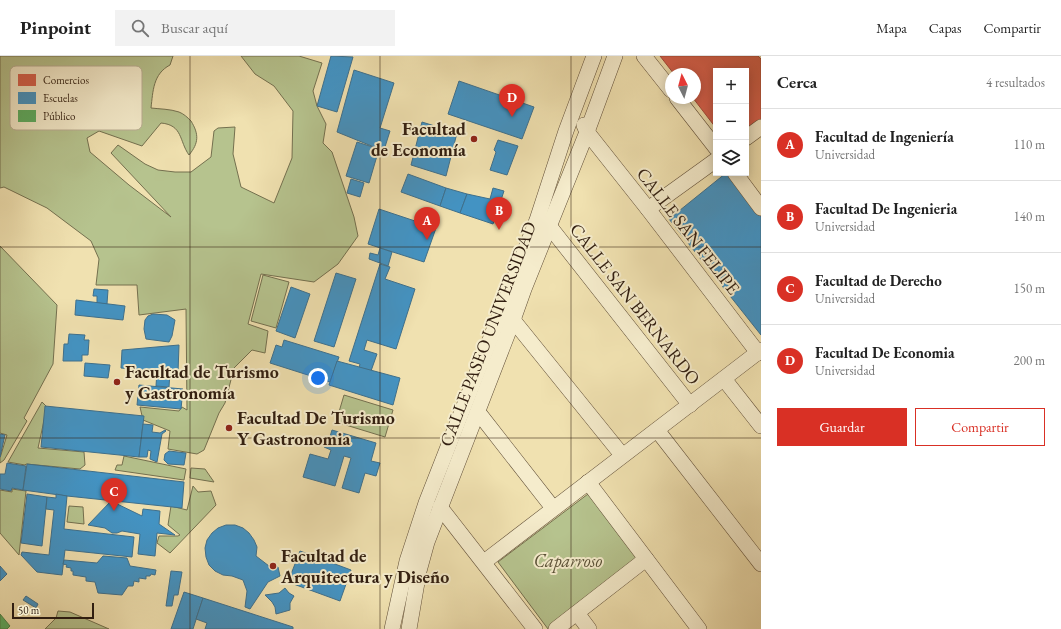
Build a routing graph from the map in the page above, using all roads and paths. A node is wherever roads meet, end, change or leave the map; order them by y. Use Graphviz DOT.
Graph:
graph roads {
  1 [pos="594,56"];
  2 [pos="615,56"];
  3 [pos="644,56"];
  4 [pos="665,82"];
  5 [pos="682,104"];
  6 [pos="569,125"];
  7 [pos="761,126"];
  8 [pos="587,132"];
  9 [pos="749,136"];
  10 [pos="713,144"];
  11 [pos="713,162"];
  12 [pos="737,176"];
  13 [pos="761,208"];
  14 [pos="648,209"];
  15 [pos="544,224"];
  16 [pos="513,320"];
  17 [pos="759,352"];
  18 [pos="724,379"];
  19 [pos="690,404"];
  20 [pos="478,412"];
  21 [pos="761,426"];
  22 [pos="657,430"];
  23 [pos="622,455"];
  24 [pos="588,482"];
  25 [pos="440,508"];
  26 [pos="553,508"];
  27 [pos="646,559"];
  28 [pos="484,562"];
  29 [pos="761,564"];
  30 [pos="577,613"];
  31 [pos="414,627"];
  32 [pos="392,629"];
  33 [pos="535,629"];
  34 [pos="556,629"];
  35 [pos="589,629"];
  36 [pos="699,629"];
  1 -- 6 [label="street, CALLE PASEO UNIVERSIDAD"];
  2 -- 8 [label="street, CALLE PASEO UNIVERSIDAD"];
  3 -- 4 [label="street"];
  5 -- 10 [label="street"];
  6 -- 8 [label="street"];
  6 -- 15 [label="street, CALLE PASEO UNIVERSIDAD"];
  7 -- 9 [label="street"];
  8 -- 14 [label="street, CALLE SAN FELIPE"];
  8 -- 15 [label="street, CALLE PASEO UNIVERSIDAD"];
  11 -- 14 [label="street"];
  12 -- 13 [label="street"];
  14 -- 17 [label="street, CALLE SAN FELIPE"];
  15 -- 16 [label="street, CALLE PASEO UNIVERSIDAD"];
  15 -- 19 [label="street, CALLE SAN BERNARDO"];
  15 -- 32 [label="street, CALLE PASEO UNIVERSIDAD"];
  16 -- 20 [label="street, CALLE PASEO UNIVERSIDAD"];
  16 -- 23 [label="street"];
  17 -- 18 [label="street"];
  18 -- 19 [label="street"];
  18 -- 21 [label="street"];
  19 -- 22 [label="street"];
  20 -- 25 [label="street, CALLE PASEO UNIVERSIDAD"];
  20 -- 26 [label="street"];
  22 -- 23 [label="street"];
  22 -- 29 [label="street"];
  23 -- 24 [label="street"];
  24 -- 26 [label="street"];
  24 -- 27 [label="street"];
  25 -- 28 [label="street"];
  25 -- 31 [label="street, CALLE PASEO UNIVERSIDAD"];
  26 -- 28 [label="street"];
  27 -- 30 [label="street"];
  27 -- 36 [label="street"];
  28 -- 33 [label="street"];
  30 -- 34 [label="street"];
  30 -- 35 [label="street"];
}
